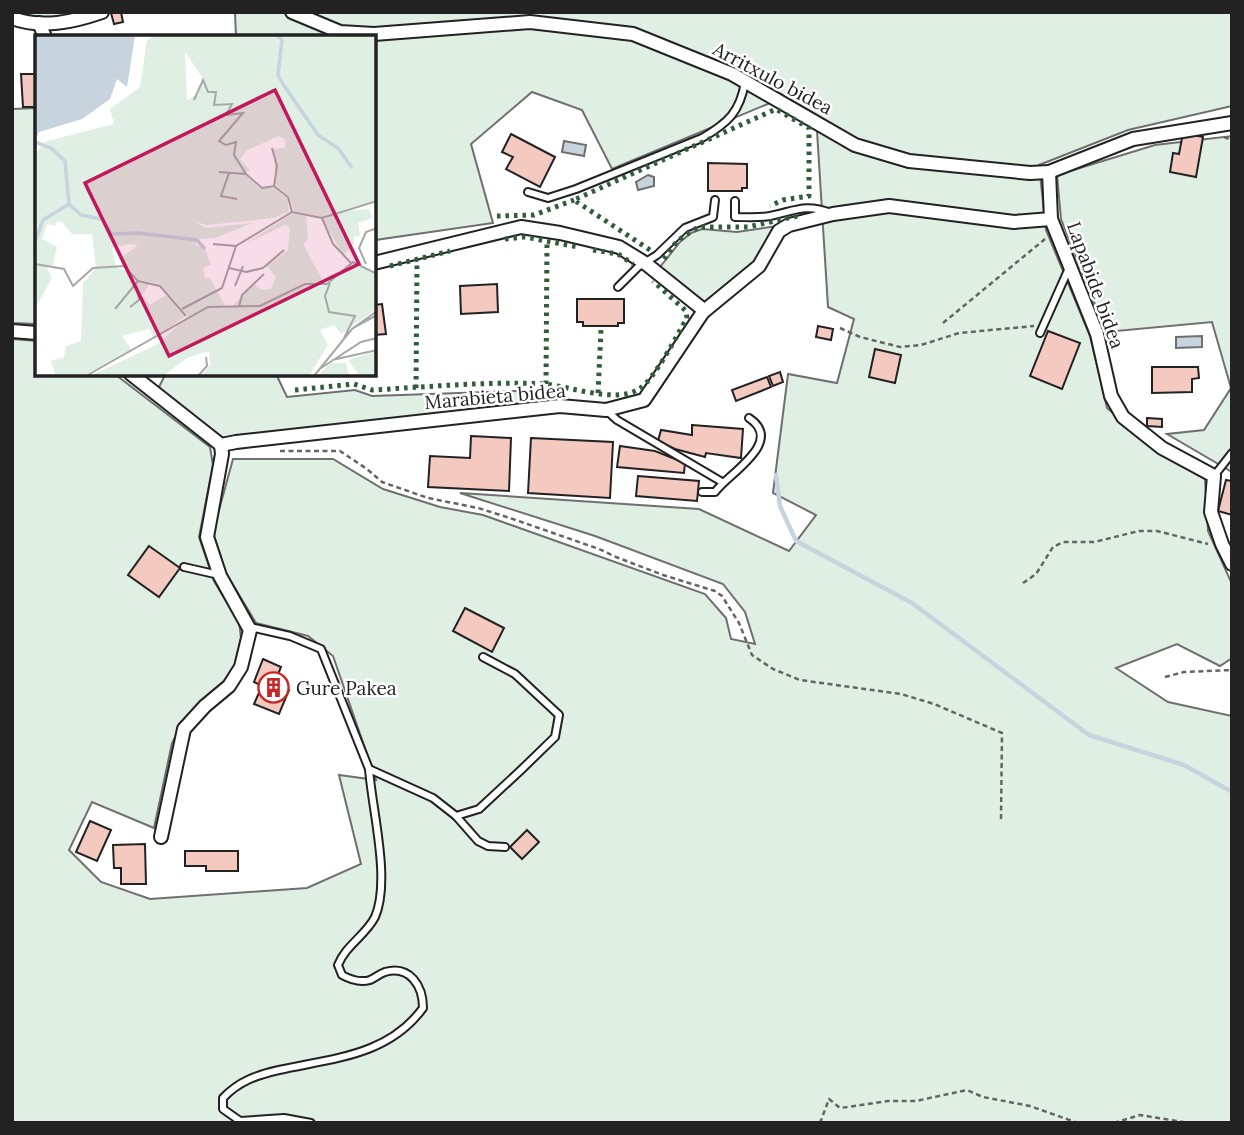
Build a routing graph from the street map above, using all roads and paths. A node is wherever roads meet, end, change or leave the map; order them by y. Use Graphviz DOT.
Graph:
graph roads {
  1 [pos="102,12"];
  2 [pos="292,12"];
  3 [pos="12,18"];
  4 [pos="39,23"];
  5 [pos="44,35"];
  6 [pos="746,82"];
  7 [pos="1232,123"];
  8 [pos="1049,172"];
  9 [pos="528,192"];
  10 [pos="715,200"];
  11 [pos="735,201"];
  12 [pos="833,214"];
  13 [pos="1054,225"];
  14 [pos="376,263"];
  15 [pos="645,263"];
  16 [pos="1070,266"];
  17 [pos="618,287"];
  18 [pos="703,312"];
  19 [pos="943,323"];
  20 [pos="1044,325"];
  21 [pos="840,328"];
  22 [pos="12,331"];
  23 [pos="35,333"];
  24 [pos="1040,333"];
  25 [pos="134,376"];
  26 [pos="606,410"];
  27 [pos="749,418"];
  28 [pos="221,446"];
  29 [pos="273,451"];
  30 [pos="1232,453"];
  31 [pos="1214,476"];
  32 [pos="722,482"];
  33 [pos="702,492"];
  34 [pos="1220,538"];
  35 [pos="1232,564"];
  36 [pos="184,567"];
  37 [pos="220,576"];
  38 [pos="1023,583"];
  39 [pos="248,626"];
  40 [pos="483,657"];
  41 [pos="1232,670"];
  42 [pos="1165,677"];
  43 [pos="369,769"];
  44 [pos="456,816"];
  45 [pos="1000,819"];
  46 [pos="161,837"];
  47 [pos="505,848"];
  48 [pos="311,1123"];
  49 [pos="820,1123"];
  50 [pos="1078,1123"];
  51 [pos="1114,1123"];
  52 [pos="1189,1123"];
  1 -- 4 [label="street"];
  2 -- 6 [label="street, Arritxulo bidea"];
  3 -- 4 [label="street"];
  4 -- 5 [label="street"];
  6 -- 8 [label="street, Arritxulo bidea"];
  6 -- 9 [label="lane"];
  7 -- 8 [label="street, Arritxulo bidea"];
  8 -- 13 [label="street, Lapabide bidea"];
  10 -- 15 [label="lane"];
  11 -- 12 [label="lane"];
  12 -- 13 [label="street, Marabieta bidea"];
  12 -- 18 [label="street, Marabieta bidea"];
  13 -- 16 [label="street, Lapabide bidea"];
  13 -- 19 [label="path"];
  14 -- 15 [label="street"];
  15 -- 17 [label="lane"];
  15 -- 18 [label="street"];
  16 -- 20 [label="lane"];
  16 -- 31 [label="street, Lapabide bidea"];
  18 -- 26 [label="street, Marabieta bidea"];
  20 -- 21 [label="path"];
  20 -- 24 [label="lane"];
  22 -- 23 [label="street"];
  25 -- 28 [label="street"];
  26 -- 28 [label="street, Marabieta bidea"];
  26 -- 32 [label="lane"];
  27 -- 32 [label="lane"];
  28 -- 37 [label="street"];
  29 -- 45 [label="path"];
  30 -- 31 [label="lane"];
  31 -- 34 [label="street"];
  32 -- 33 [label="lane"];
  34 -- 35 [label="street"];
  34 -- 38 [label="path"];
  36 -- 37 [label="lane"];
  37 -- 39 [label="street"];
  39 -- 43 [label="lane"];
  39 -- 46 [label="street"];
  40 -- 44 [label="lane"];
  41 -- 42 [label="path"];
  43 -- 44 [label="lane"];
  43 -- 48 [label="lane"];
  44 -- 47 [label="lane"];
  49 -- 50 [label="path"];
  51 -- 52 [label="path"];
}
